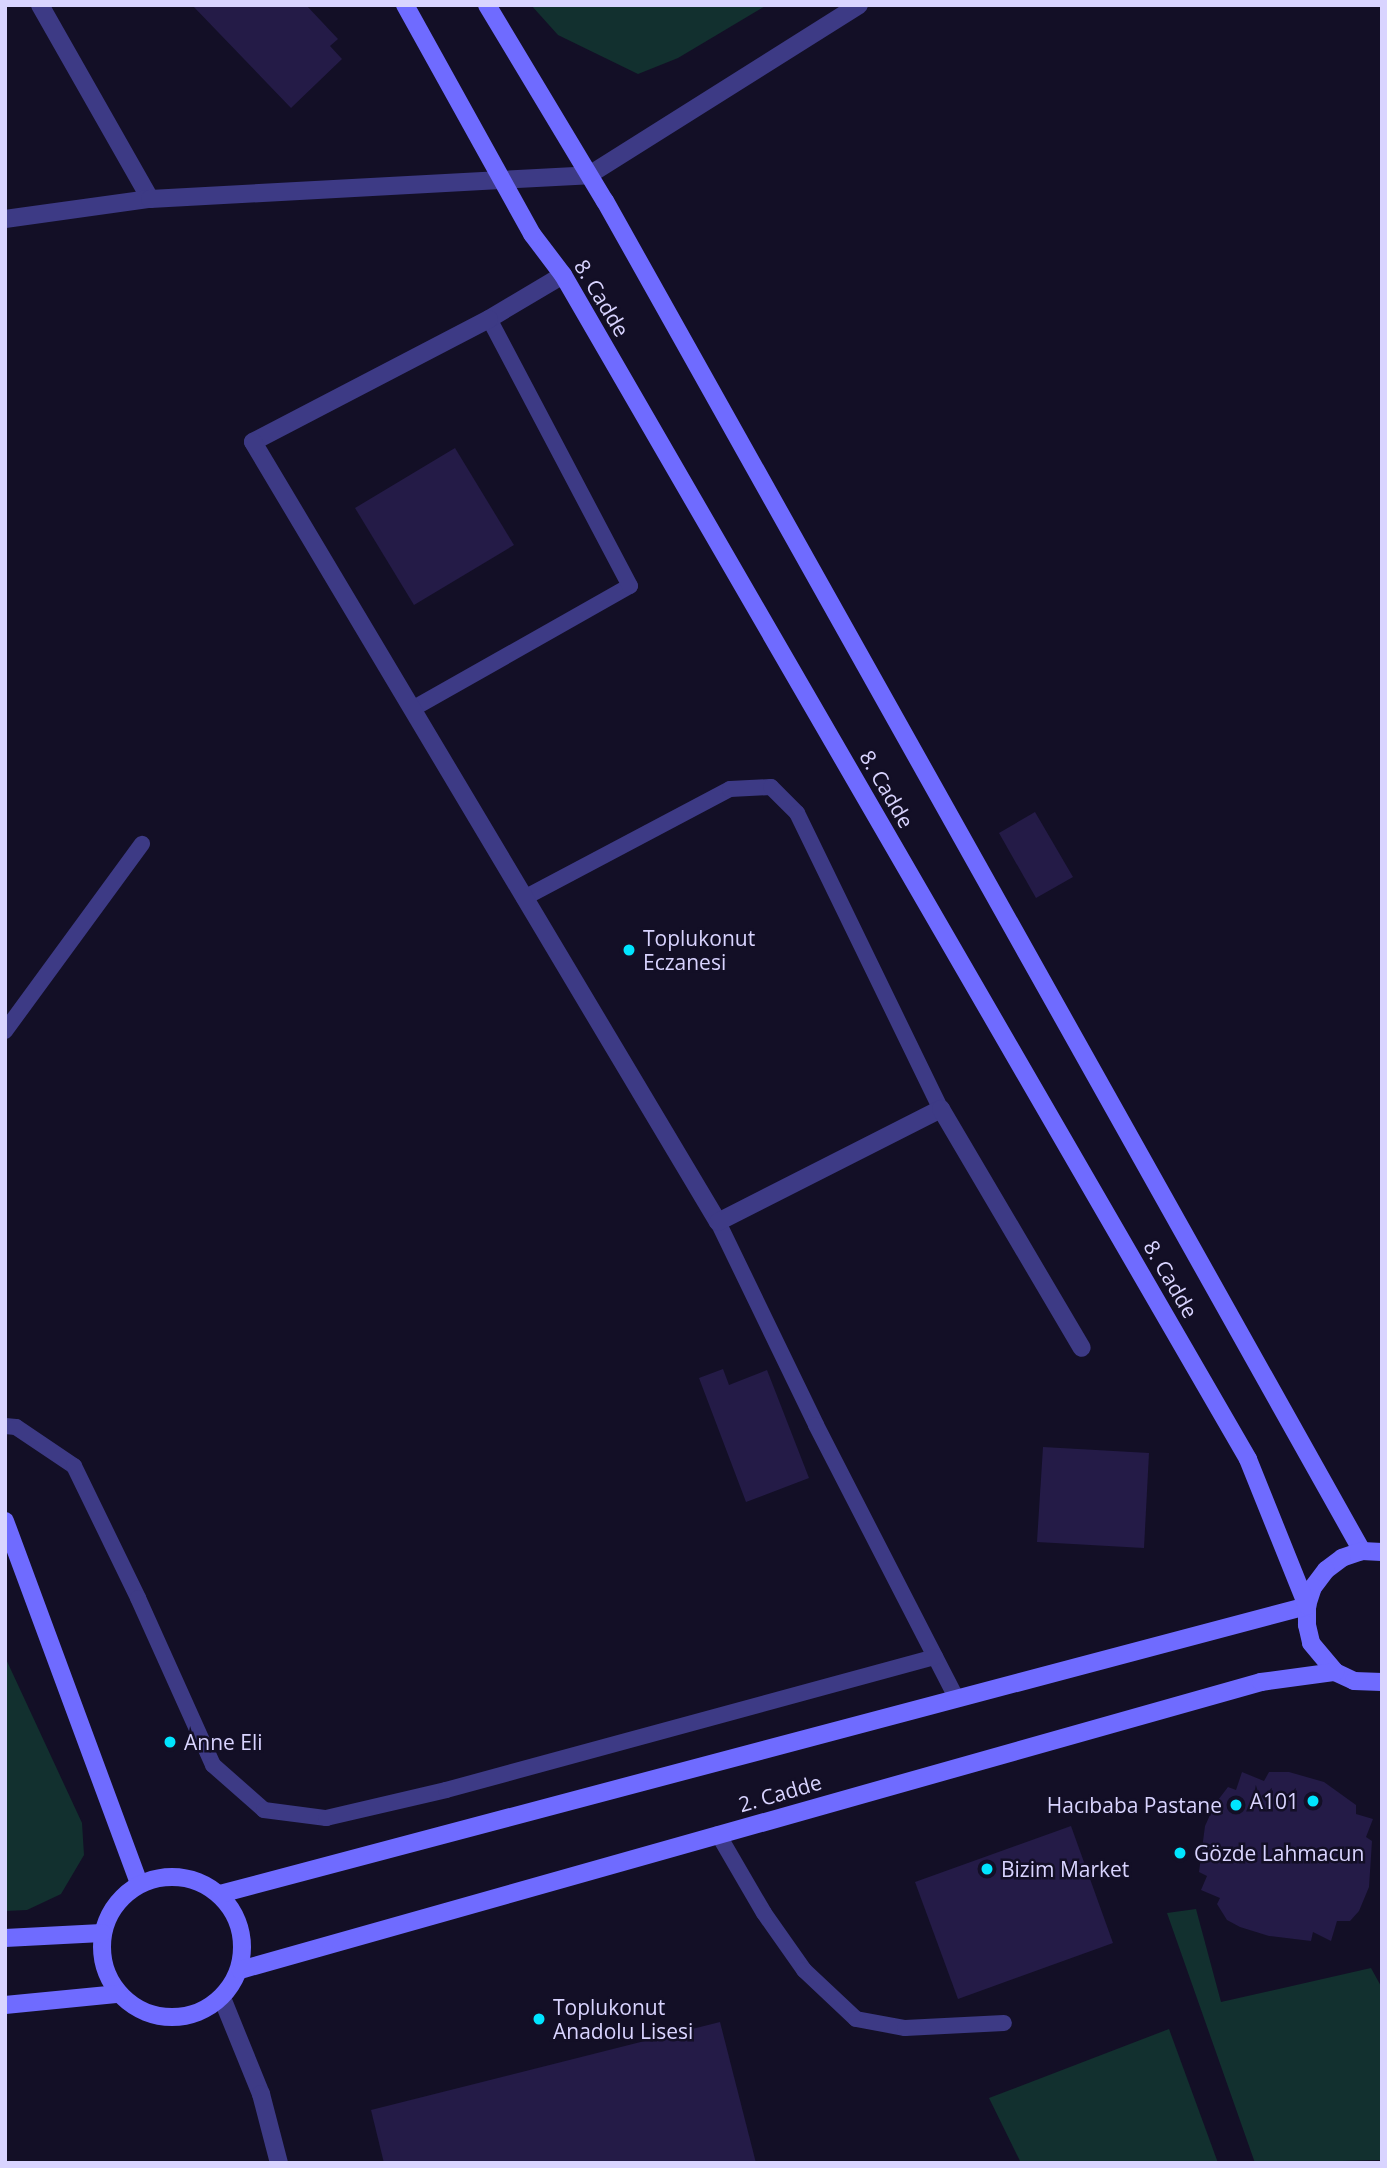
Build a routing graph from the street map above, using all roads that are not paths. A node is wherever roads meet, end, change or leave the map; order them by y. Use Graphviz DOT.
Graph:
graph roads {
  1 [pos="40,5"];
  2 [pos="405,5"];
  3 [pos="487,5"];
  4 [pos="859,5"];
  5 [pos="589,175"];
  6 [pos="501,178"];
  7 [pos="150,199"];
  8 [pos="5,219"];
  9 [pos="563,275"];
  10 [pos="489,319"];
  11 [pos="414,708"];
  12 [pos="142,844"];
  13 [pos="523,898"];
  14 [pos="5,1031"];
  15 [pos="941,1109"];
  16 [pos="718,1222"];
  17 [pos="1082,1348"];
  18 [pos="5,1426"];
  19 [pos="5,1521"];
  20 [pos="1362,1551"];
  21 [pos="1382,1552"];
  22 [pos="1307,1606"];
  23 [pos="935,1657"];
  24 [pos="1335,1671"];
  25 [pos="1380,1687"];
  26 [pos="957,1699"];
  27 [pos="718,1834"];
  28 [pos="139,1884"];
  29 [pos="220,1895"];
  30 [pos="102,1933"];
  31 [pos="5,1938"];
  32 [pos="240,1970"];
  33 [pos="118,1994"];
  34 [pos="222,1998"];
  35 [pos="5,2005"];
  36 [pos="1004,2023"];
  37 [pos="279,2163"];
  1 -- 7 [label="street"];
  2 -- 6 [label="street, 8. Cadde"];
  3 -- 5 [label="street, 8. Cadde"];
  4 -- 5 [label="street"];
  5 -- 6 [label="street"];
  5 -- 20 [label="street, 8. Cadde"];
  6 -- 7 [label="street"];
  6 -- 9 [label="street, 8. Cadde"];
  7 -- 8 [label="street"];
  9 -- 10 [label="street"];
  9 -- 22 [label="street, 8. Cadde"];
  10 -- 11 [label="lane"];
  10 -- 11 [label="street"];
  11 -- 13 [label="street"];
  12 -- 14 [label="lane"];
  13 -- 15 [label="lane"];
  13 -- 16 [label="street"];
  15 -- 16 [label="street"];
  15 -- 17 [label="street"];
  16 -- 23 [label="lane"];
  18 -- 23 [label="lane"];
  19 -- 28 [label="street"];
  20 -- 21 [label="street"];
  20 -- 22 [label="street"];
  22 -- 24 [label="street"];
  22 -- 26 [label="street"];
  23 -- 26 [label="lane"];
  24 -- 25 [label="street"];
  24 -- 27 [label="street, 2. Cadde"];
  26 -- 29 [label="street"];
  27 -- 32 [label="street, 2. Cadde"];
  27 -- 36 [label="lane"];
  28 -- 29 [label="street"];
  28 -- 30 [label="street"];
  29 -- 32 [label="street"];
  30 -- 31 [label="street"];
  30 -- 33 [label="street"];
  32 -- 34 [label="street"];
  33 -- 34 [label="street"];
  33 -- 35 [label="street"];
  34 -- 37 [label="street"];
}
